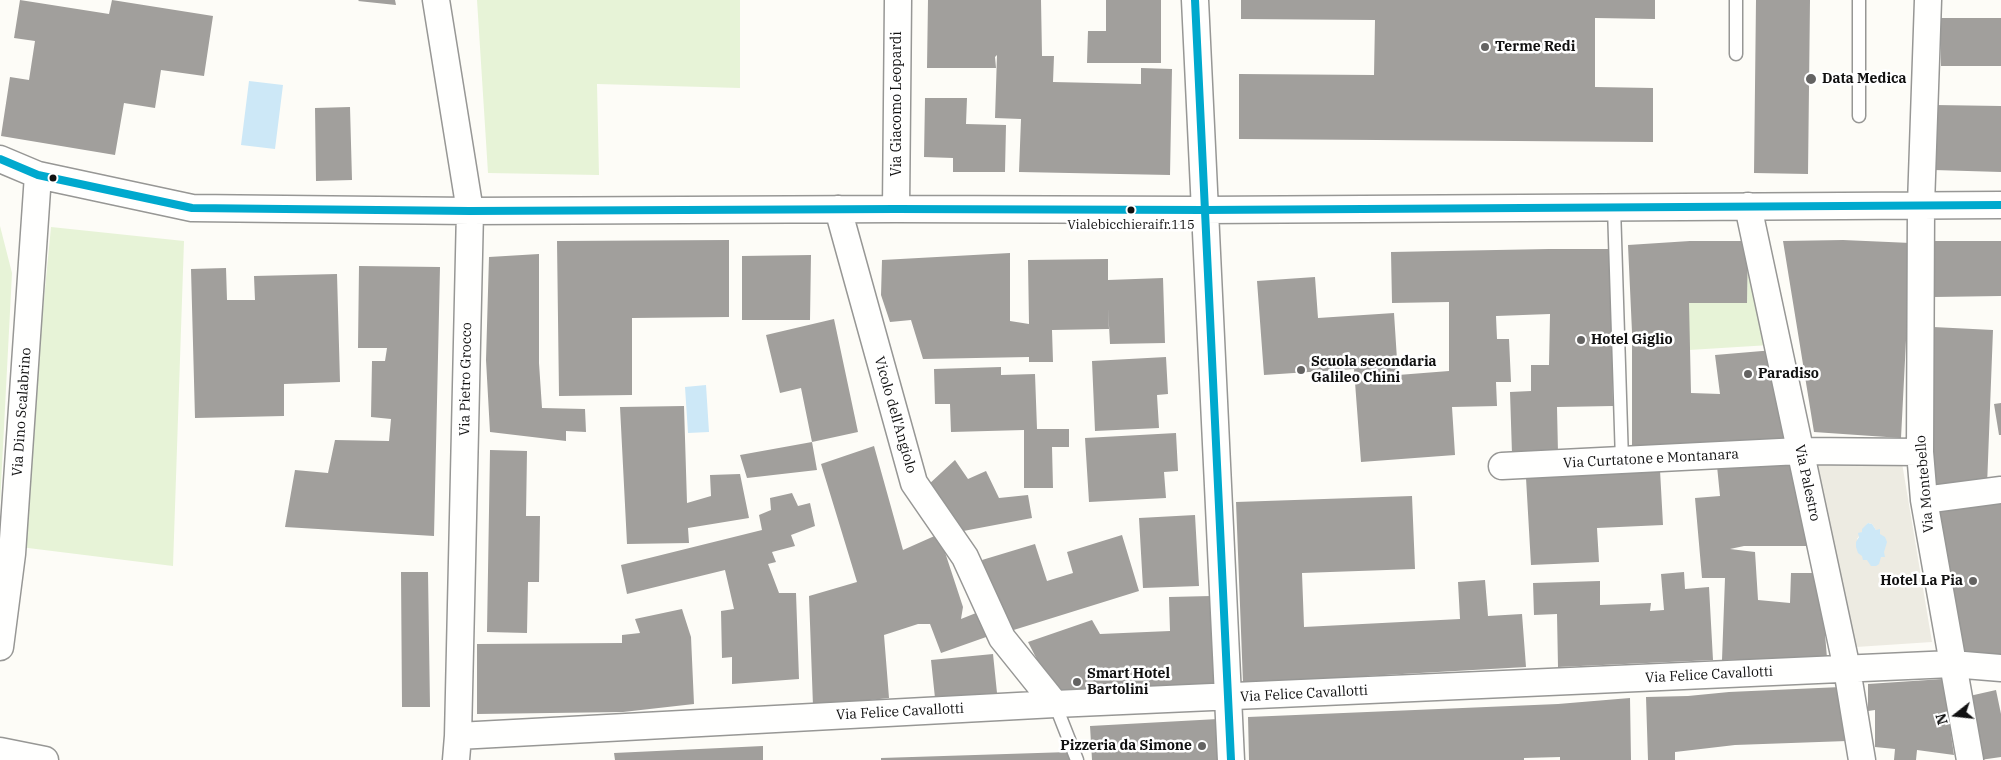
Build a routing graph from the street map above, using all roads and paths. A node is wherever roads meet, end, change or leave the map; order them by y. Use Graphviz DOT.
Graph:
graph roads {
  1 [pos="436,0"];
  2 [pos="898,0"];
  3 [pos="1195,0"];
  4 [pos="1736,0"];
  5 [pos="1859,0"];
  6 [pos="1928,0"];
  7 [pos="1736,54"];
  8 [pos="1859,116"];
  9 [pos="0,159"];
  10 [pos="38,175"];
  11 [pos="1921,205"];
  12 [pos="2001,205"];
  13 [pos="1748,206"];
  14 [pos="1614,207"];
  15 [pos="838,209"];
  16 [pos="896,209"];
  17 [pos="1204,210"];
  18 [pos="470,211"];
  19 [pos="1800,451"];
  20 [pos="1920,452"];
  21 [pos="1622,461"];
  22 [pos="1502,466"];
  23 [pos="2001,490"];
  24 [pos="1924,500"];
  25 [pos="0,647"];
  26 [pos="1952,664"];
  27 [pos="2001,668"];
  28 [pos="1847,669"];
  29 [pos="1227,697"];
  30 [pos="1055,704"];
  31 [pos="457,748"];
  32 [pos="0,751"];
  33 [pos="45,760"];
  34 [pos="1077,760"];
  35 [pos="1231,760"];
  36 [pos="1862,760"];
  37 [pos="1970,760"];
  1 -- 18 [label="street, Via Pietro Grocco"];
  2 -- 16 [label="street, Via Giacomo Leopardi"];
  3 -- 17 [label="street"];
  4 -- 7 [label="lane"];
  5 -- 8 [label="lane"];
  6 -- 11 [label="street, Via Montebello"];
  9 -- 10 [label="street"];
  10 -- 18 [label="street"];
  10 -- 25 [label="street, Via Dino Scalabrino"];
  11 -- 12 [label="street"];
  11 -- 13 [label="street"];
  11 -- 20 [label="street, Via Montebello"];
  13 -- 14 [label="street"];
  13 -- 19 [label="street, Via Palestro"];
  14 -- 17 [label="street"];
  14 -- 21 [label="lane"];
  15 -- 16 [label="street"];
  15 -- 18 [label="street"];
  15 -- 30 [label="street, Vicolo dell'Angiolo"];
  16 -- 17 [label="street"];
  17 -- 29 [label="street"];
  18 -- 31 [label="street, Via Pietro Grocco"];
  19 -- 20 [label="street, Via Curtatone e Montanara"];
  19 -- 21 [label="street, Via Curtatone e Montanara"];
  19 -- 28 [label="street, Via Palestro"];
  20 -- 24 [label="street, Via Montebello"];
  21 -- 22 [label="street, Via Curtatone e Montanara"];
  23 -- 24 [label="street"];
  24 -- 26 [label="street, Via Montebello"];
  26 -- 27 [label="street, Via Felice Cavallotti"];
  26 -- 28 [label="street, Via Felice Cavallotti"];
  26 -- 37 [label="street, Via Montebello"];
  28 -- 29 [label="street, Via Felice Cavallotti"];
  28 -- 36 [label="street, Via Palestro"];
  29 -- 30 [label="street, Via Felice Cavallotti"];
  29 -- 35 [label="street"];
  30 -- 31 [label="street, Via Felice Cavallotti"];
  30 -- 34 [label="lane, Vicolo dell'Angiolo"];
  32 -- 33 [label="street"];
}
